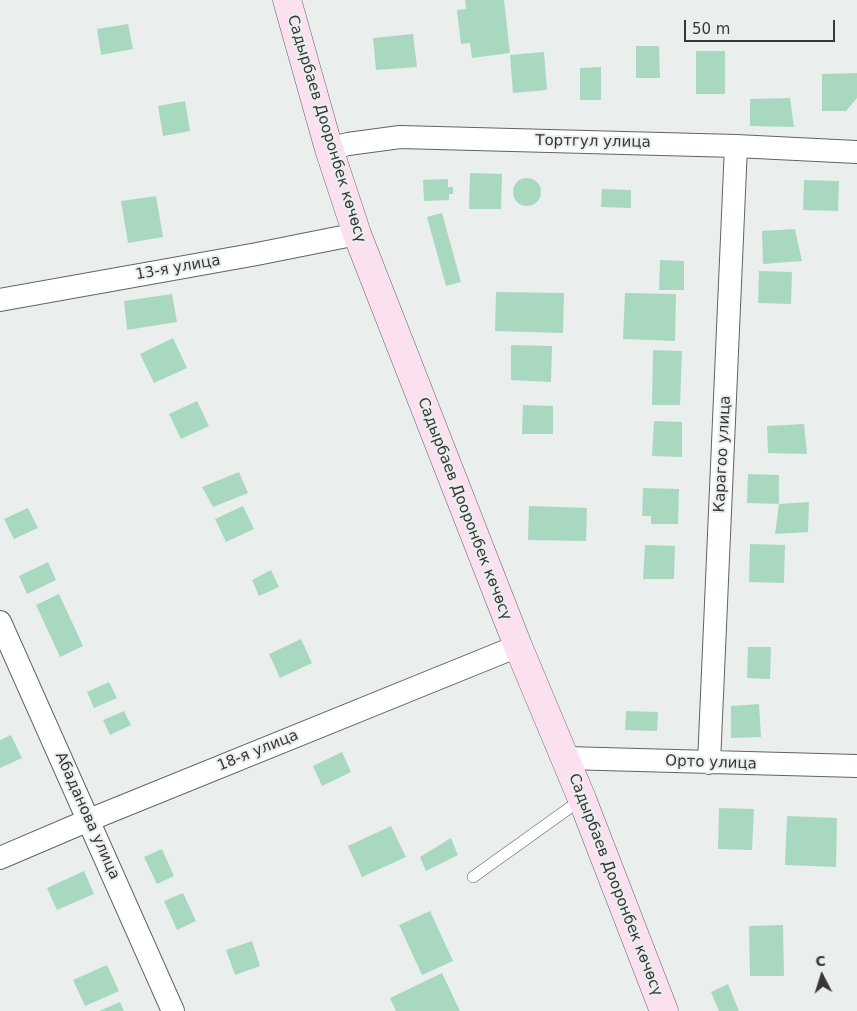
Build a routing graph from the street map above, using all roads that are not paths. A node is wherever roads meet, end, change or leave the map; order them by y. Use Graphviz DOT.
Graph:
graph roads {
  1 [pos="287,0"];
  2 [pos="736,146"];
  3 [pos="329,149"];
  4 [pos="857,152"];
  5 [pos="357,234"];
  6 [pos="0,300"];
  7 [pos="0,622"];
  8 [pos="518,646"];
  9 [pos="566,758"];
  10 [pos="709,763"];
  11 [pos="857,766"];
  12 [pos="582,799"];
  13 [pos="89,820"];
  14 [pos="0,858"];
  15 [pos="473,878"];
  16 [pos="173,1011"];
  17 [pos="664,1011"];
  1 -- 3 [label="main road, Садырбаев Дооронбек көчөсү"];
  2 -- 3 [label="street, Тортгул улица"];
  2 -- 4 [label="street, Тортгул улица"];
  2 -- 10 [label="street, Карагоо улица"];
  3 -- 5 [label="main road, Садырбаев Дооронбек көчөсү"];
  5 -- 6 [label="street, 13-я улица"];
  5 -- 8 [label="main road, Садырбаев Дооронбек көчөсү"];
  7 -- 13 [label="street, Абаданова улица"];
  8 -- 9 [label="main road, Садырбаев Дооронбек көчөсү"];
  8 -- 13 [label="street, 18-я улица"];
  9 -- 10 [label="street, Орто улица"];
  9 -- 12 [label="main road, Садырбаев Дооронбек көчөсү"];
  10 -- 11 [label="street, Орто улица"];
  12 -- 15 [label="lane"];
  12 -- 17 [label="main road, Садырбаев Дооронбек көчөсү"];
  13 -- 14 [label="street, 18-я улица"];
  13 -- 16 [label="street, Абаданова улица"];
}
